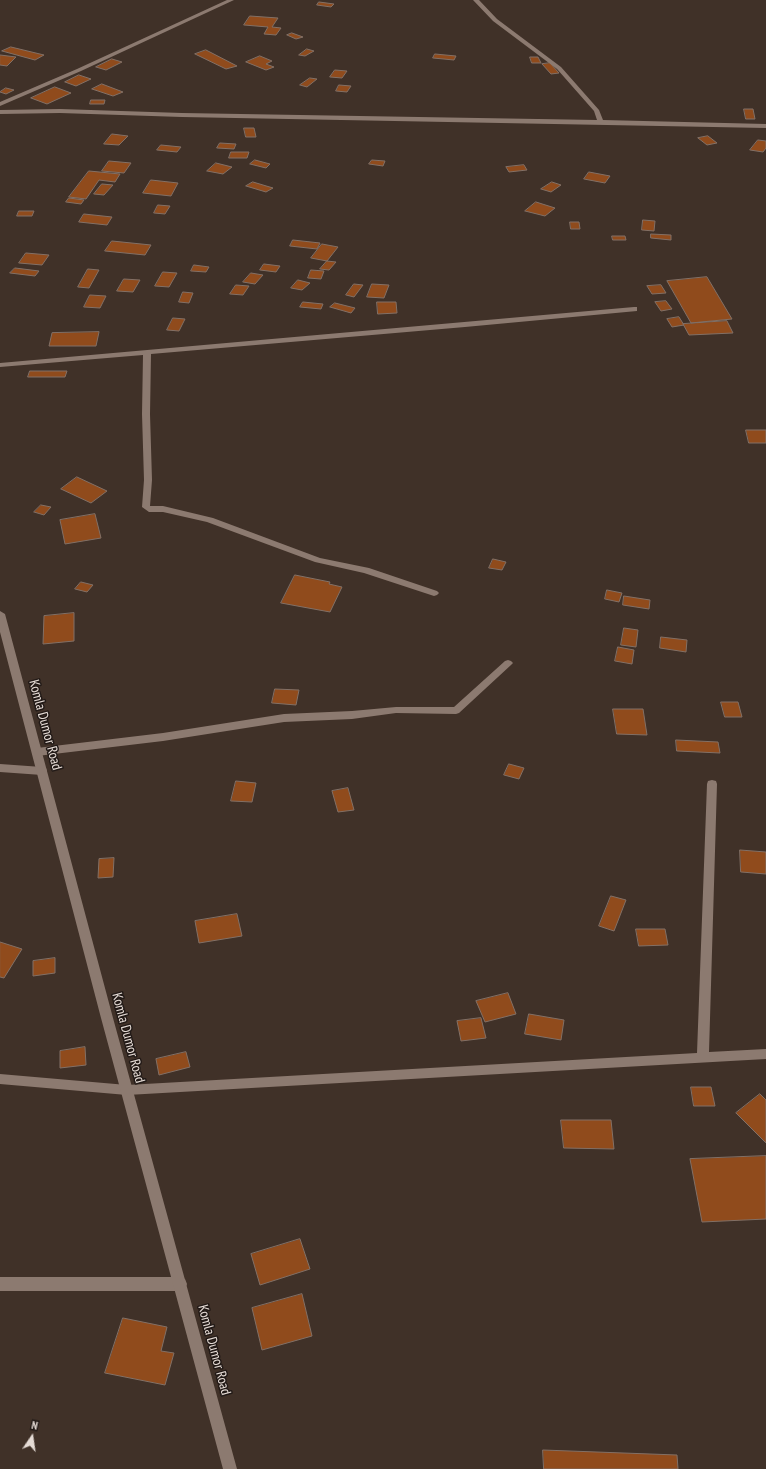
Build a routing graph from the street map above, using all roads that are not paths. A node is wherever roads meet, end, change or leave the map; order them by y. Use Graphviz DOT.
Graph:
graph roads {
  1 [pos="231,0"];
  2 [pos="476,0"];
  3 [pos="0,104"];
  4 [pos="0,112"];
  5 [pos="601,122"];
  6 [pos="766,126"];
  7 [pos="634,309"];
  8 [pos="147,352"];
  9 [pos="0,365"];
  10 [pos="434,593"];
  11 [pos="0,614"];
  12 [pos="508,663"];
  13 [pos="37,752"];
  14 [pos="0,768"];
  15 [pos="42,771"];
  16 [pos="712,784"];
  17 [pos="766,1054"];
  18 [pos="703,1057"];
  19 [pos="0,1079"];
  20 [pos="127,1090"];
  21 [pos="0,1284"];
  22 [pos="180,1284"];
  23 [pos="230,1469"];
  1 -- 3 [label="street"];
  2 -- 5 [label="street"];
  4 -- 5 [label="street"];
  5 -- 6 [label="street"];
  7 -- 8 [label="street"];
  8 -- 9 [label="street"];
  8 -- 10 [label="street"];
  11 -- 13 [label="street, Komla Dumor Road"];
  12 -- 13 [label="street"];
  13 -- 15 [label="street, Komla Dumor Road"];
  14 -- 15 [label="street"];
  15 -- 20 [label="street, Komla Dumor Road"];
  16 -- 18 [label="street"];
  17 -- 18 [label="street"];
  18 -- 20 [label="street"];
  19 -- 20 [label="street"];
  20 -- 22 [label="street, Komla Dumor Road"];
  21 -- 22 [label="street"];
  22 -- 23 [label="street, Komla Dumor Road"];
}
